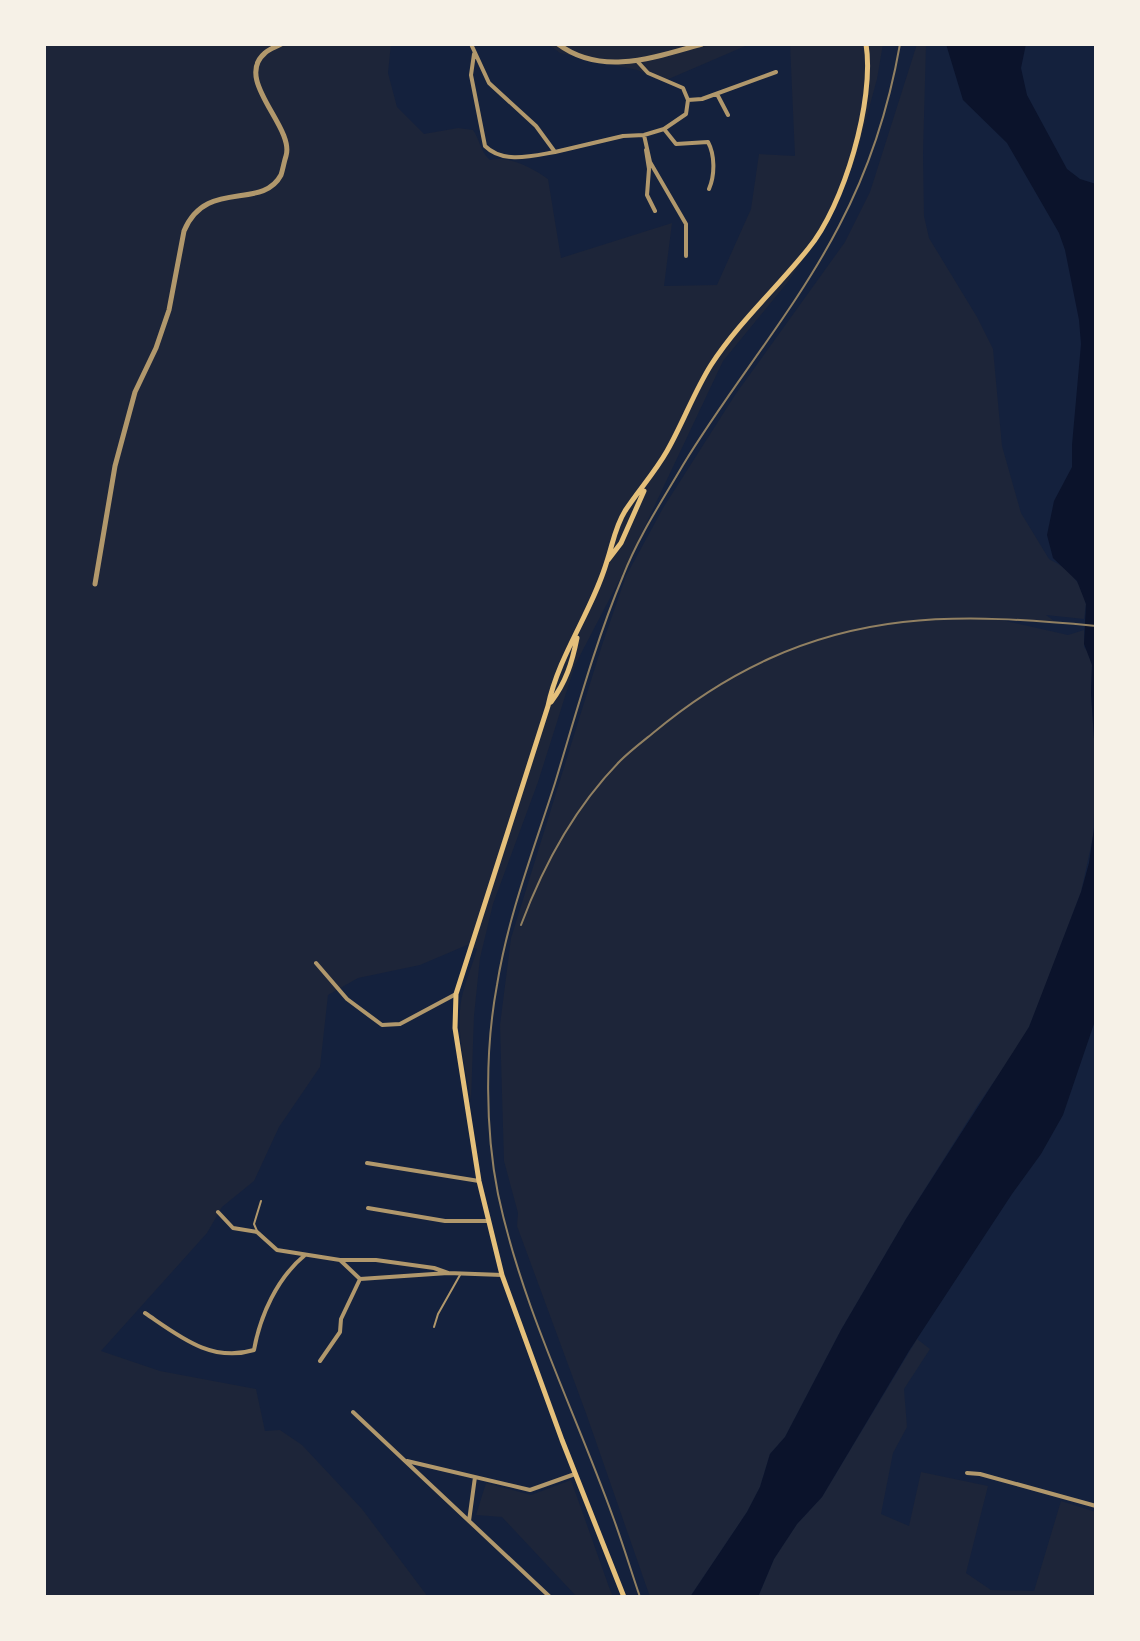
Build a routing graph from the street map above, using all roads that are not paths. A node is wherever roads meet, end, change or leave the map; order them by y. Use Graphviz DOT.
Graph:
graph roads {
  1 [pos="281,44"];
  2 [pos="471,44"];
  3 [pos="558,44"];
  4 [pos="702,44"];
  5 [pos="866,44"];
  6 [pos="474,52"];
  7 [pos="638,62"];
  8 [pos="776,72"];
  9 [pos="717,94"];
  10 [pos="688,100"];
  11 [pos="728,115"];
  12 [pos="664,129"];
  13 [pos="645,138"];
  14 [pos="555,152"];
  15 [pos="709,189"];
  16 [pos="655,211"];
  17 [pos="686,256"];
  18 [pos="646,485"];
  19 [pos="608,560"];
  20 [pos="95,584"];
  21 [pos="578,633"];
  22 [pos="548,706"];
  23 [pos="316,963"];
  24 [pos="456,994"];
  25 [pos="367,1163"];
  26 [pos="479,1181"];
  27 [pos="261,1201"];
  28 [pos="368,1208"];
  29 [pos="218,1212"];
  30 [pos="488,1221"];
  31 [pos="257,1232"];
  32 [pos="305,1255"];
  33 [pos="340,1260"];
  34 [pos="448,1273"];
  35 [pos="461,1274"];
  36 [pos="502,1275"];
  37 [pos="360,1279"];
  38 [pos="145,1313"];
  39 [pos="434,1327"];
  40 [pos="320,1361"];
  41 [pos="353,1412"];
  42 [pos="407,1461"];
  43 [pos="967,1473"];
  44 [pos="575,1474"];
  45 [pos="475,1477"];
  46 [pos="1096,1506"];
  47 [pos="469,1521"];
  48 [pos="550,1597"];
  49 [pos="624,1597"];
  1 -- 20 [label="street"];
  2 -- 6 [label="street"];
  3 -- 7 [label="street"];
  4 -- 7 [label="street"];
  5 -- 18 [label="main road"];
  6 -- 14 [label="street"];
  6 -- 14 [label="street"];
  7 -- 10 [label="street"];
  8 -- 9 [label="street"];
  9 -- 10 [label="street"];
  9 -- 11 [label="street"];
  10 -- 12 [label="street"];
  12 -- 13 [label="street"];
  12 -- 15 [label="street"];
  13 -- 14 [label="street"];
  13 -- 16 [label="street"];
  13 -- 17 [label="street"];
  18 -- 19 [label="main road"];
  18 -- 19 [label="main road"];
  19 -- 21 [label="main road"];
  21 -- 22 [label="main road"];
  21 -- 22 [label="main road"];
  22 -- 24 [label="main road"];
  23 -- 24 [label="street"];
  24 -- 26 [label="main road"];
  25 -- 26 [label="street"];
  26 -- 30 [label="main road"];
  27 -- 31 [label="lane"];
  28 -- 30 [label="street"];
  29 -- 31 [label="street"];
  30 -- 36 [label="main road"];
  31 -- 32 [label="street"];
  32 -- 33 [label="street"];
  32 -- 38 [label="street"];
  33 -- 34 [label="street"];
  33 -- 37 [label="street"];
  34 -- 35 [label="street"];
  34 -- 37 [label="street"];
  35 -- 36 [label="street"];
  35 -- 39 [label="lane"];
  36 -- 44 [label="main road"];
  37 -- 40 [label="street"];
  41 -- 42 [label="street"];
  42 -- 45 [label="street"];
  42 -- 47 [label="street"];
  43 -- 46 [label="street"];
  44 -- 45 [label="street"];
  44 -- 49 [label="main road"];
  45 -- 47 [label="street"];
  47 -- 48 [label="street"];
}
